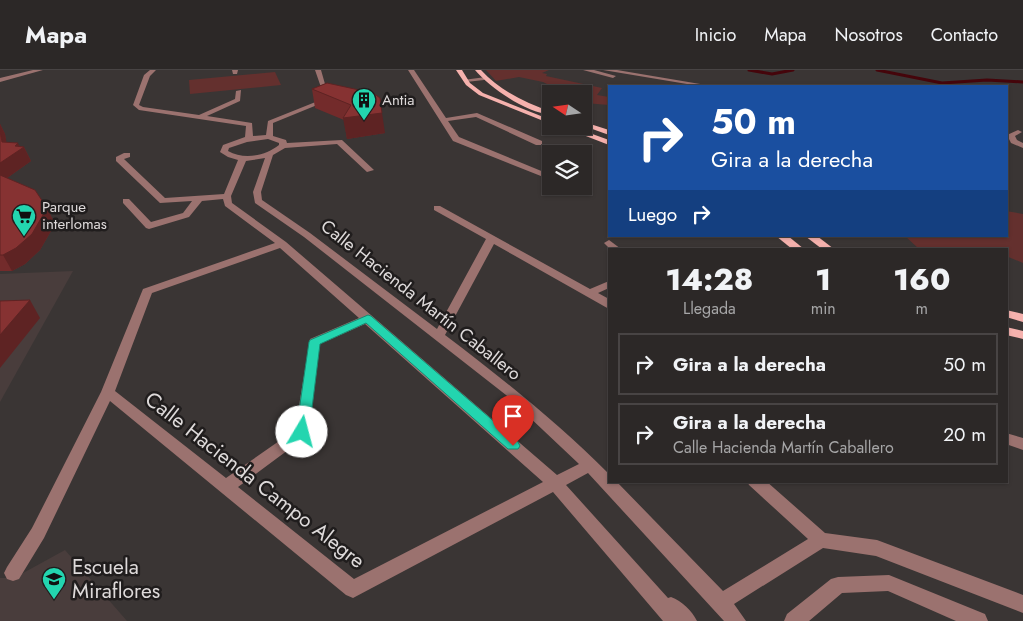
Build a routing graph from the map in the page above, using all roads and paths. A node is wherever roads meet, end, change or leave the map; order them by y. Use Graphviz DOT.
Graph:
graph roads {
  1 [pos="40,70"];
  2 [pos="153,70"];
  3 [pos="318,70"];
  4 [pos="411,70"];
  5 [pos="459,70"];
  6 [pos="478,70"];
  7 [pos="586,70"];
  8 [pos="606,70"];
  9 [pos="650,76"];
  10 [pos="484,78"];
  11 [pos="0,80"];
  12 [pos="466,80"];
  13 [pos="640,81"];
  14 [pos="658,85"];
  15 [pos="702,85"];
  16 [pos="239,91"];
  17 [pos="542,110"];
  18 [pos="200,117"];
  19 [pos="542,119"];
  20 [pos="444,120"];
  21 [pos="592,127"];
  22 [pos="608,133"];
  23 [pos="1020,133"];
  24 [pos="587,135"];
  25 [pos="269,137"];
  26 [pos="249,138"];
  27 [pos="539,143"];
  28 [pos="608,143"];
  29 [pos="283,146"];
  30 [pos="1023,146"];
  31 [pos="1008,147"];
  32 [pos="1023,151"];
  33 [pos="270,154"];
  34 [pos="126,155"];
  35 [pos="243,158"];
  36 [pos="370,170"];
  37 [pos="542,174"];
  38 [pos="227,196"];
  39 [pos="198,198"];
  40 [pos="126,201"];
  41 [pos="437,208"];
  42 [pos="782,237"];
  43 [pos="811,237"];
  44 [pos="492,238"];
  45 [pos="282,244"];
  46 [pos="798,248"];
  47 [pos="828,248"];
  48 [pos="608,284"];
  49 [pos="590,293"];
  50 [pos="608,305"];
  51 [pos="1008,314"];
  52 [pos="368,318"];
  53 [pos="1023,318"];
  54 [pos="1008,332"];
  55 [pos="439,336"];
  56 [pos="1023,336"];
  57 [pos="108,392"];
  58 [pos="1008,439"];
  59 [pos="1023,444"];
  60 [pos="590,465"];
  61 [pos="757,483"];
  62 [pos="556,484"];
  63 [pos="227,486"];
  64 [pos="821,540"];
  65 [pos="629,567"];
  66 [pos="13,573"];
  67 [pos="721,602"];
  68 [pos="1023,604"];
  69 [pos="676,621"];
  70 [pos="687,621"];
  71 [pos="736,621"];
  72 [pos="794,621"];
  73 [pos="978,621"];
  1 -- 11 [label="street"];
  2 -- 18 [label="street"];
  3 -- 25 [label="street"];
  4 -- 20 [label="street"];
  5 -- 12 [label="main road"];
  6 -- 10 [label="main road"];
  7 -- 13 [label="street"];
  8 -- 9 [label="street"];
  9 -- 13 [label="street"];
  9 -- 15 [label="street"];
  10 -- 12 [label="street"];
  10 -- 17 [label="main road"];
  12 -- 19 [label="main road"];
  13 -- 14 [label="street"];
  16 -- 18 [label="street"];
  18 -- 26 [label="street"];
  20 -- 27 [label="street"];
  20 -- 37 [label="street"];
  21 -- 22 [label="main road"];
  23 -- 30 [label="street"];
  24 -- 28 [label="main road"];
  25 -- 26 [label="street"];
  25 -- 29 [label="street"];
  26 -- 35 [label="street"];
  29 -- 33 [label="street"];
  29 -- 36 [label="street"];
  31 -- 32 [label="street"];
  33 -- 35 [label="street"];
  33 -- 55 [label="street, Calle Hacienda Martín Caballero"];
  34 -- 39 [label="street"];
  35 -- 38 [label="street"];
  38 -- 39 [label="street"];
  38 -- 45 [label="street"];
  39 -- 40 [label="street"];
  41 -- 44 [label="street"];
  42 -- 46 [label="main road"];
  43 -- 47 [label="main road"];
  44 -- 49 [label="street"];
  44 -- 55 [label="street"];
  45 -- 52 [label="street"];
  45 -- 57 [label="street"];
  48 -- 49 [label="street"];
  49 -- 50 [label="street"];
  51 -- 53 [label="main road"];
  52 -- 62 [label="street"];
  52 -- 63 [label="street"];
  54 -- 56 [label="main road"];
  55 -- 60 [label="street, Calle Hacienda Martín Caballero"];
  57 -- 63 [label="street, Calle Hacienda Campo Alegre"];
  57 -- 66 [label="street"];
  58 -- 59 [label="street"];
  60 -- 62 [label="street, Calle Hacienda Campo Alegre"];
  60 -- 67 [label="street, Calle Hacienda Martín Caballero"];
  61 -- 64 [label="street"];
  62 -- 63 [label="street, Calle Hacienda Campo Alegre"];
  62 -- 65 [label="street"];
  64 -- 67 [label="street"];
  64 -- 68 [label="street"];
  65 -- 69 [label="street"];
  65 -- 70 [label="street"];
  67 -- 71 [label="street, Calle Hacienda Martín Caballero"];
  72 -- 73 [label="street"];
}
